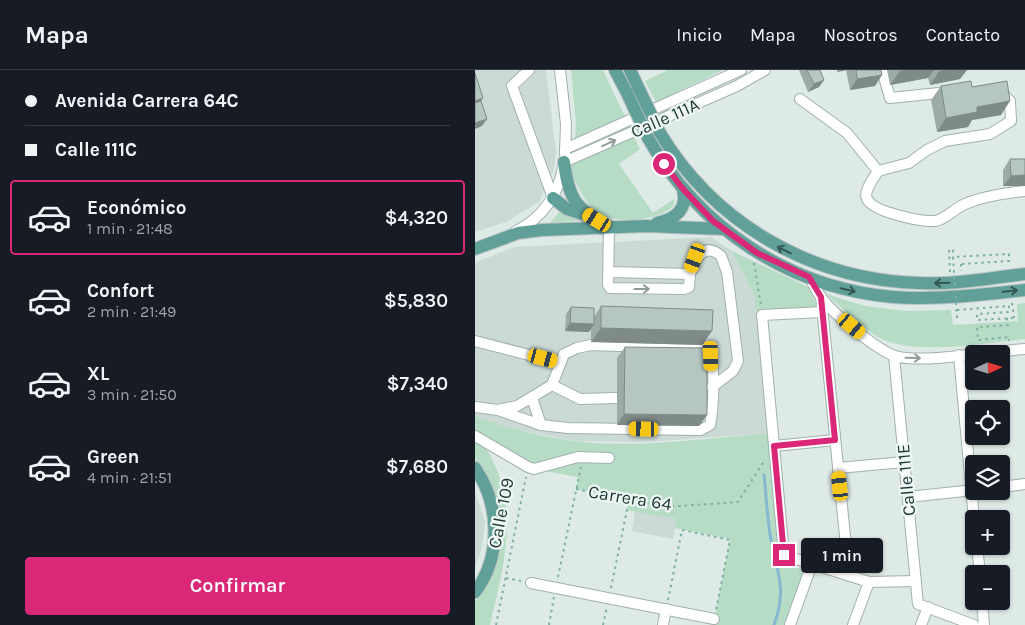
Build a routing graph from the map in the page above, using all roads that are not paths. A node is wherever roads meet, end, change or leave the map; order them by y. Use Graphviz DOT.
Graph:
graph roads {
  1 [pos="529,70"];
  2 [pos="560,70"];
  3 [pos="615,70"];
  4 [pos="630,70"];
  5 [pos="741,70"];
  6 [pos="765,70"];
  7 [pos="882,70"];
  8 [pos="632,90"];
  9 [pos="963,90"];
  10 [pos="991,91"];
  11 [pos="800,99"];
  12 [pos="654,135"];
  13 [pos="565,149"];
  14 [pos="564,162"];
  15 [pos="878,171"];
  16 [pos="683,189"];
  17 [pos="1025,191"];
  18 [pos="553,198"];
  19 [pos="588,215"];
  20 [pos="646,226"];
  21 [pos="609,227"];
  22 [pos="723,229"];
  23 [pos="508,235"];
  24 [pos="475,249"];
  25 [pos="609,272"];
  26 [pos="689,274"];
  27 [pos="1025,274"];
  28 [pos="809,277"];
  29 [pos="1025,290"];
  30 [pos="821,297"];
  31 [pos="823,312"];
  32 [pos="475,341"];
  33 [pos="1025,352"];
  34 [pos="959,355"];
  35 [pos="894,356"];
  36 [pos="560,363"];
  37 [pos="552,385"];
  38 [pos="712,387"];
  39 [pos="532,398"];
  40 [pos="617,398"];
  41 [pos="475,407"];
  42 [pos="499,410"];
  43 [pos="541,425"];
  44 [pos="475,436"];
  45 [pos="835,440"];
  46 [pos="774,446"];
  47 [pos="969,455"];
  48 [pos="609,458"];
  49 [pos="904,462"];
  50 [pos="475,468"];
  51 [pos="838,468"];
  52 [pos="1025,484"];
  53 [pos="1010,486"];
  54 [pos="965,491"];
  55 [pos="908,497"];
  56 [pos="812,564"];
  57 [pos="849,576"];
  58 [pos="916,581"];
  59 [pos="869,582"];
  60 [pos="531,583"];
  61 [pos="475,592"];
  62 [pos="923,606"];
  63 [pos="666,609"];
  64 [pos="983,610"];
  65 [pos="714,619"];
  66 [pos="663,625"];
  67 [pos="790,625"];
  68 [pos="853,625"];
  69 [pos="921,625"];
  70 [pos="974,625"];
  71 [pos="984,625"];
  1 -- 18 [label="street"];
  2 -- 13 [label="street"];
  3 -- 8 [label="main road"];
  4 -- 8 [label="main road"];
  5 -- 13 [label="street, Calle 111A"];
  14 -- 6 [label="street, Calle 111A, one-way"];
  7 -- 9 [label="street"];
  8 -- 12 [label="main road, bridge"];
  10 -- 15 [label="street"];
  11 -- 15 [label="street"];
  12 -- 16 [label="main road"];
  27 -- 12 [label="main road, one-way"];
  13 -- 14 [label="street"];
  14 -- 18 [label="street"];
  14 -- 19 [label="main road"];
  15 -- 17 [label="street"];
  16 -- 20 [label="main road"];
  16 -- 22 [label="main road"];
  18 -- 19 [label="main road"];
  18 -- 23 [label="street"];
  19 -- 21 [label="main road"];
  20 -- 21 [label="main road"];
  20 -- 22 [label="main road"];
  21 -- 23 [label="main road"];
  21 -- 25 [label="street"];
  22 -- 28 [label="main road"];
  23 -- 24 [label="main road"];
  25 -- 26 [label="street"];
  25 -- 26 [label="street, one-way"];
  26 -- 38 [label="street"];
  28 -- 29 [label="main road, one-way"];
  28 -- 30 [label="street"];
  30 -- 31 [label="street"];
  30 -- 35 [label="street"];
  31 -- 45 [label="street"];
  31 -- 46 [label="street"];
  32 -- 36 [label="street"];
  33 -- 34 [label="street"];
  35 -- 34 [label="street, one-way"];
  34 -- 47 [label="street"];
  35 -- 49 [label="street, Calle 111E"];
  36 -- 37 [label="street"];
  36 -- 38 [label="street"];
  37 -- 39 [label="street"];
  37 -- 40 [label="street"];
  38 -- 43 [label="street"];
  39 -- 42 [label="street"];
  39 -- 43 [label="street"];
  41 -- 42 [label="street"];
  42 -- 43 [label="street"];
  44 -- 48 [label="street, Carrera 64"];
  45 -- 46 [label="street"];
  45 -- 51 [label="street"];
  46 -- 56 [label="street"];
  49 -- 51 [label="street"];
  49 -- 55 [label="street, Calle 111E"];
  50 -- 61 [label="main road, Calle 109"];
  51 -- 57 [label="street"];
  52 -- 53 [label="street"];
  54 -- 55 [label="street"];
  55 -- 58 [label="street, Calle 111E"];
  56 -- 57 [label="street"];
  56 -- 67 [label="street"];
  57 -- 59 [label="street"];
  58 -- 59 [label="street"];
  58 -- 62 [label="street, Calle 111E"];
  59 -- 68 [label="street"];
  60 -- 63 [label="street"];
  62 -- 69 [label="street, Calle 111E"];
  62 -- 70 [label="street"];
  63 -- 65 [label="street"];
  63 -- 66 [label="street"];
  64 -- 71 [label="street"];
}
